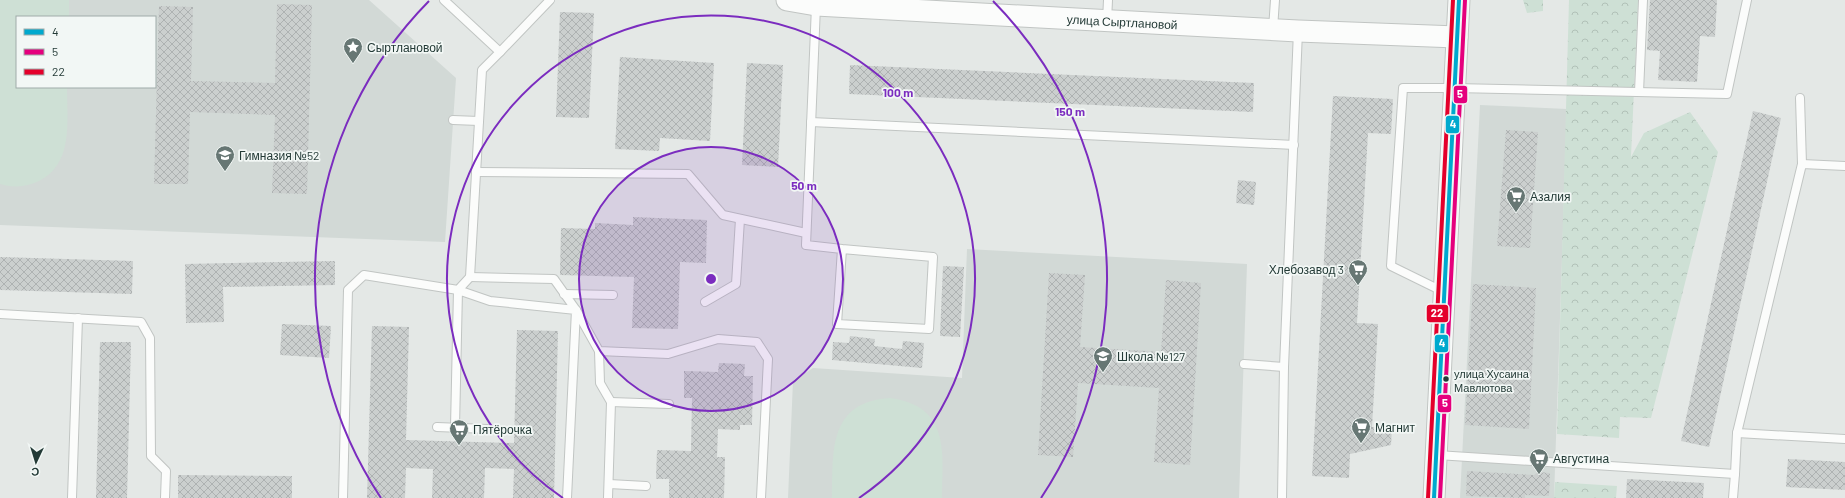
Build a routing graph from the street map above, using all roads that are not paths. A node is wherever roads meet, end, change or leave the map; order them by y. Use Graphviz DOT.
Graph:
graph roads {
  1 [pos="444,0"];
  2 [pos="550,0"];
  3 [pos="787,0"];
  4 [pos="1108,0"];
  5 [pos="1275,0"];
  6 [pos="1459,0"];
  7 [pos="1643,0"];
  8 [pos="1747,0"];
  9 [pos="816,5"];
  10 [pos="1107,21"];
  11 [pos="1273,29"];
  12 [pos="1298,31"];
  13 [pos="1457,37"];
  14 [pos="500,52"];
  15 [pos="1454,88"];
  16 [pos="1639,92"];
  17 [pos="1800,98"];
  18 [pos="454,120"];
  19 [pos="479,121"];
  20 [pos="811,122"];
  21 [pos="1294,145"];
  22 [pos="1802,164"];
  23 [pos="1845,166"];
  24 [pos="476,172"];
  25 [pos="740,219"];
  26 [pos="806,233"];
  27 [pos="842,249"];
  28 [pos="470,277"];
  29 [pos="458,290"];
  30 [pos="1444,292"];
  31 [pos="564,294"];
  32 [pos="613,295"];
  33 [pos="706,302"];
  34 [pos="576,310"];
  35 [pos="0,314"];
  36 [pos="78,318"];
  37 [pos="599,351"];
  38 [pos="1244,364"];
  39 [pos="1284,367"];
  40 [pos="610,402"];
  41 [pos="669,404"];
  42 [pos="437,427"];
  43 [pos="455,427"];
  44 [pos="487,429"];
  45 [pos="1737,433"];
  46 [pos="1845,439"];
  47 [pos="1436,455"];
  48 [pos="1735,474"];
  49 [pos="609,484"];
  50 [pos="646,486"];
  51 [pos="72,498"];
  52 [pos="165,498"];
  53 [pos="343,498"];
  54 [pos="566,498"];
  55 [pos="608,498"];
  56 [pos="761,498"];
  57 [pos="1282,498"];
  58 [pos="1434,498"];
  59 [pos="1733,498"];
  1 -- 14 [label="lane"];
  2 -- 14 [label="lane"];
  3 -- 9 [label="street, улица Сыртлановой"];
  4 -- 10 [label="lane"];
  5 -- 11 [label="lane"];
  6 -- 13 [label="street"];
  7 -- 16 [label="lane"];
  8 -- 16 [label="lane"];
  9 -- 10 [label="street, улица Сыртлановой"];
  9 -- 20 [label="lane"];
  10 -- 11 [label="street, улица Сыртлановой"];
  11 -- 12 [label="street, улица Сыртлановой"];
  12 -- 13 [label="street, улица Сыртлановой"];
  12 -- 21 [label="lane"];
  13 -- 15 [label="street"];
  14 -- 19 [label="lane"];
  15 -- 16 [label="lane"];
  15 -- 30 [label="street"];
  15 -- 30 [label="lane"];
  17 -- 22 [label="lane"];
  18 -- 19 [label="lane"];
  19 -- 24 [label="lane"];
  20 -- 21 [label="lane"];
  20 -- 26 [label="lane"];
  21 -- 39 [label="lane"];
  22 -- 23 [label="lane"];
  22 -- 45 [label="lane"];
  24 -- 25 [label="lane"];
  24 -- 28 [label="lane"];
  25 -- 26 [label="lane"];
  25 -- 33 [label="lane"];
  26 -- 27 [label="lane"];
  27 -- 27 [label="lane"];
  28 -- 29 [label="lane"];
  28 -- 31 [label="lane"];
  29 -- 34 [label="lane"];
  29 -- 43 [label="lane"];
  29 -- 53 [label="lane"];
  30 -- 47 [label="street"];
  31 -- 32 [label="lane"];
  31 -- 34 [label="lane"];
  34 -- 37 [label="lane"];
  34 -- 54 [label="lane"];
  35 -- 36 [label="lane"];
  36 -- 51 [label="lane"];
  36 -- 52 [label="lane"];
  37 -- 40 [label="lane"];
  37 -- 56 [label="lane"];
  38 -- 39 [label="lane"];
  39 -- 57 [label="lane"];
  40 -- 41 [label="lane"];
  40 -- 49 [label="lane"];
  42 -- 43 [label="lane"];
  43 -- 44 [label="lane"];
  45 -- 46 [label="lane"];
  45 -- 48 [label="lane"];
  47 -- 48 [label="lane"];
  47 -- 58 [label="street"];
  48 -- 59 [label="lane"];
  49 -- 50 [label="lane"];
  49 -- 55 [label="lane"];
}
